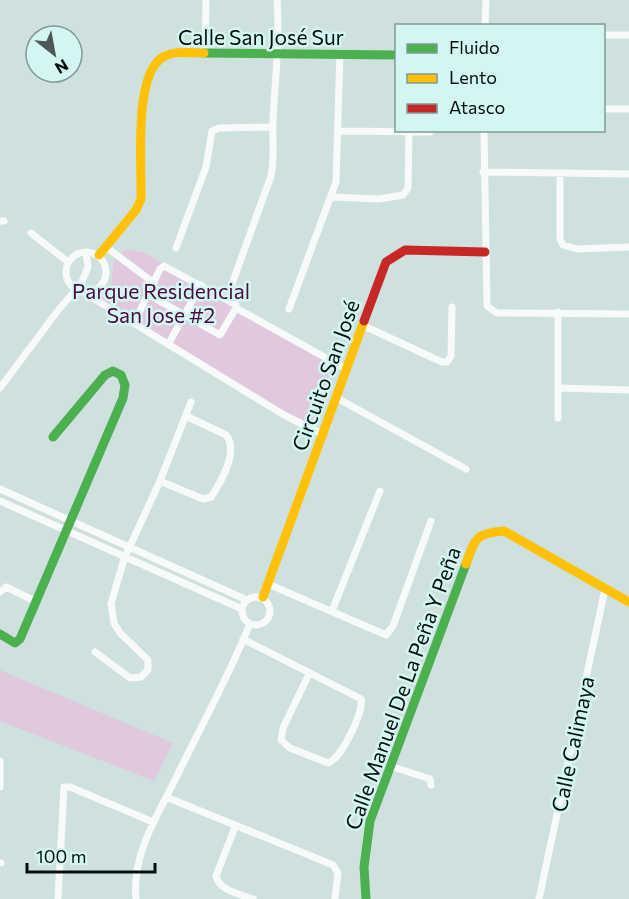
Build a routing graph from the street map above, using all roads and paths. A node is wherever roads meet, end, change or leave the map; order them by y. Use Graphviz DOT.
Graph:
graph roads {
  1 [pos="206,0"];
  2 [pos="277,0"];
  3 [pos="486,0"];
  4 [pos="485,24"];
  5 [pos="605,34"];
  6 [pos="629,35"];
  7 [pos="206,53"];
  8 [pos="340,53"];
  9 [pos="276,55"];
  10 [pos="395,55"];
  11 [pos="605,109"];
  12 [pos="629,109"];
  13 [pos="272,127"];
  14 [pos="339,131"];
  15 [pos="395,131"];
  16 [pos="409,132"];
  17 [pos="484,132"];
  18 [pos="483,172"];
  19 [pos="560,173"];
  20 [pos="629,174"];
  21 [pos="332,197"];
  22 [pos="31,233"];
  23 [pos="106,247"];
  24 [pos="629,247"];
  25 [pos="176,248"];
  26 [pos="86,252"];
  27 [pos="485,252"];
  28 [pos="99,255"];
  29 [pos="68,262"];
  30 [pos="154,283"];
  31 [pos="232,284"];
  32 [pos="201,285"];
  33 [pos="76,291"];
  34 [pos="86,294"];
  35 [pos="149,295"];
  36 [pos="452,307"];
  37 [pos="236,308"];
  38 [pos="289,309"];
  39 [pos="558,312"];
  40 [pos="629,314"];
  41 [pos="185,315"];
  42 [pos="134,324"];
  43 [pos="362,325"];
  44 [pos="169,343"];
  45 [pos="346,369"];
  46 [pos="0,388"];
  47 [pos="558,388"];
  48 [pos="629,390"];
  49 [pos="335,397"];
  50 [pos="191,402"];
  51 [pos="186,416"];
  52 [pos="558,418"];
  53 [pos="322,434"];
  54 [pos="53,437"];
  55 [pos="466,469"];
  56 [pos="160,481"];
  57 [pos="0,489"];
  58 [pos="380,491"];
  59 [pos="0,501"];
  60 [pos="431,520"];
  61 [pos="70,527"];
  62 [pos="126,553"];
  63 [pos="268,584"];
  64 [pos="605,589"];
  65 [pos="0,592"];
  66 [pos="263,597"];
  67 [pos="247,600"];
  68 [pos="35,601"];
  69 [pos="629,602"];
  70 [pos="242,609"];
  71 [pos="332,611"];
  72 [pos="250,624"];
  73 [pos="0,634"];
  74 [pos="243,639"];
  75 [pos="95,652"];
  76 [pos="309,674"];
  77 [pos="0,761"];
  78 [pos="390,766"];
  79 [pos="431,785"];
  80 [pos="0,787"];
  81 [pos="166,797"];
  82 [pos="153,822"];
  83 [pos="235,826"];
  84 [pos="58,899"];
  85 [pos="136,899"];
  86 [pos="253,899"];
  87 [pos="335,899"];
  88 [pos="366,899"];
  89 [pos="539,899"];
  1 -- 7 [label="street"];
  2 -- 9 [label="street"];
  3 -- 4 [label="street"];
  5 -- 6 [label="street"];
  7 -- 9 [label="street, Calle San José Sur"];
  7 -- 23 [label="street, Calle San José Sur"];
  8 -- 9 [label="street, Calle San José Sur"];
  8 -- 10 [label="street, Calle San José Sur"];
  8 -- 14 [label="street"];
  9 -- 13 [label="street"];
  11 -- 12 [label="street"];
  13 -- 25 [label="street"];
  13 -- 31 [label="street"];
  14 -- 15 [label="street"];
  14 -- 21 [label="street"];
  16 -- 21 [label="street"];
  17 -- 18 [label="street"];
  18 -- 19 [label="street"];
  18 -- 27 [label="street"];
  19 -- 20 [label="street"];
  19 -- 24 [label="street"];
  21 -- 38 [label="street"];
  22 -- 29 [label="street"];
  23 -- 28 [label="street, Calle San José Sur"];
  23 -- 30 [label="street"];
  26 -- 28 [label="street"];
  26 -- 29 [label="street"];
  26 -- 33 [label="street"];
  27 -- 39 [label="street"];
  27 -- 43 [label="street, Circuito San José"];
  28 -- 34 [label="street"];
  29 -- 33 [label="street"];
  30 -- 32 [label="street"];
  30 -- 35 [label="street"];
  32 -- 37 [label="street"];
  32 -- 41 [label="street"];
  33 -- 34 [label="street"];
  33 -- 46 [label="street"];
  34 -- 42 [label="street"];
  35 -- 41 [label="street"];
  35 -- 42 [label="street"];
  36 -- 43 [label="street"];
  37 -- 41 [label="street"];
  37 -- 45 [label="street"];
  39 -- 40 [label="street"];
  39 -- 47 [label="street"];
  41 -- 44 [label="street"];
  42 -- 44 [label="street"];
  43 -- 45 [label="street, Circuito San José"];
  44 -- 53 [label="street"];
  45 -- 49 [label="street, Circuito San José"];
  47 -- 48 [label="street"];
  47 -- 52 [label="street"];
  49 -- 53 [label="street, Circuito San José"];
  49 -- 55 [label="street"];
  50 -- 51 [label="street"];
  51 -- 56 [label="street"];
  51 -- 56 [label="street"];
  53 -- 63 [label="street, Circuito San José"];
  54 -- 61 [label="street"];
  56 -- 62 [label="street"];
  57 -- 61 [label="street"];
  58 -- 71 [label="street"];
  59 -- 61 [label="street"];
  60 -- 71 [label="street"];
  61 -- 62 [label="street"];
  61 -- 62 [label="street"];
  61 -- 68 [label="street"];
  62 -- 67 [label="street"];
  62 -- 70 [label="street"];
  62 -- 75 [label="street"];
  63 -- 66 [label="street, Circuito San José"];
  63 -- 71 [label="street"];
  64 -- 69 [label="street, Calle Manuel De La Peña Y Peña"];
  64 -- 78 [label="street, Calle Manuel De La Peña Y Peña"];
  64 -- 89 [label="street, Calle Calimaya"];
  65 -- 68 [label="street"];
  66 -- 67 [label="street"];
  66 -- 72 [label="street"];
  67 -- 70 [label="street"];
  68 -- 73 [label="street"];
  70 -- 72 [label="street"];
  72 -- 74 [label="street"];
  74 -- 76 [label="street"];
  74 -- 81 [label="street"];
  76 -- 76 [label="street"];
  77 -- 80 [label="street"];
  78 -- 79 [label="street"];
  78 -- 88 [label="street, Calle Manuel De La Peña Y Peña"];
  81 -- 82 [label="street"];
  81 -- 83 [label="street"];
  82 -- 84 [label="street"];
  82 -- 85 [label="street"];
  83 -- 86 [label="street"];
  83 -- 87 [label="street"];
}
